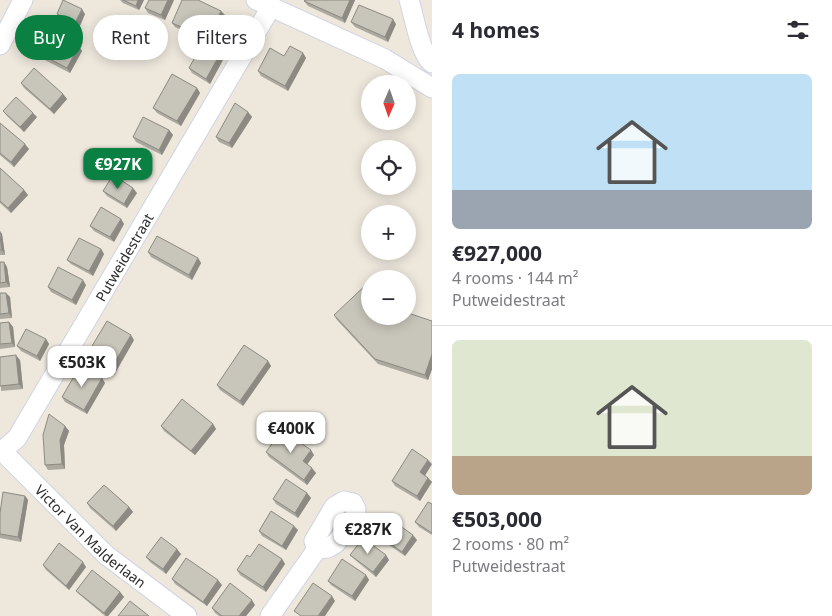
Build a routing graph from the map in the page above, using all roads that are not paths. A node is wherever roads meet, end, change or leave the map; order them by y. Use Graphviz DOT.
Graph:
graph roads {
  1 [pos="23,0"];
  2 [pos="409,0"];
  3 [pos="264,3"];
  4 [pos="0,45"];
  5 [pos="428,56"];
  6 [pos="431,84"];
  7 [pos="1,451"];
  8 [pos="317,549"];
  9 [pos="187,616"];
  10 [pos="270,616"];
  1 -- 4 [label="street"];
  2 -- 5 [label="street"];
  3 -- 6 [label="street"];
  3 -- 7 [label="street, Putweidestraat"];
  7 -- 9 [label="street, Victor Van Malderlaan"];
  8 -- 10 [label="street"];
}
